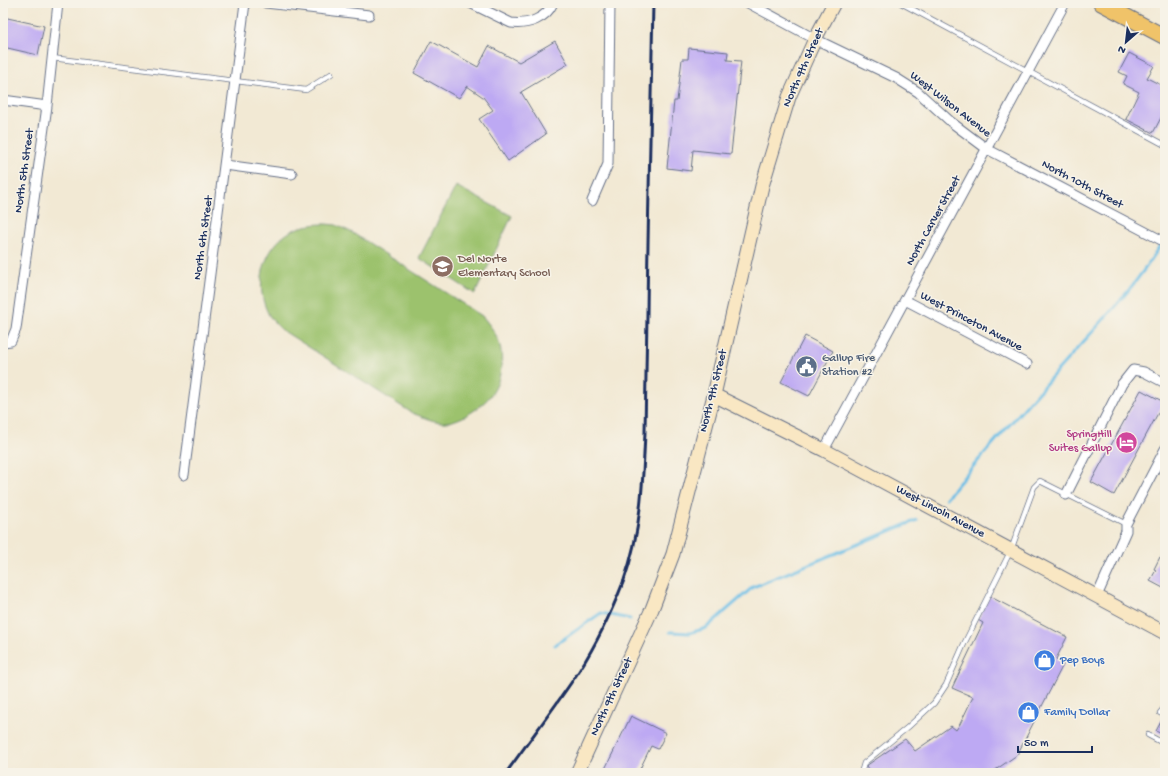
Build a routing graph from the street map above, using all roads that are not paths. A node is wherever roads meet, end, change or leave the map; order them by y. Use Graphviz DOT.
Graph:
graph roads {
  1 [pos="58,3"];
  2 [pos="246,3"];
  3 [pos="266,3"];
  4 [pos="470,3"];
  5 [pos="553,3"];
  6 [pos="610,3"];
  7 [pos="748,3"];
  8 [pos="834,3"];
  9 [pos="901,3"];
  10 [pos="1065,3"];
  11 [pos="1101,3"];
  12 [pos="369,15"];
  13 [pos="1165,37"];
  14 [pos="815,39"];
  15 [pos="52,58"];
  16 [pos="1028,71"];
  17 [pos="331,74"];
  18 [pos="235,82"];
  19 [pos="3,100"];
  20 [pos="46,106"];
  21 [pos="1165,146"];
  22 [pos="987,149"];
  23 [pos="225,165"];
  24 [pos="292,174"];
  25 [pos="592,201"];
  26 [pos="1165,242"];
  27 [pos="905,300"];
  28 [pos="7,341"];
  29 [pos="1027,364"];
  30 [pos="1165,383"];
  31 [pos="714,395"];
  32 [pos="1165,449"];
  33 [pos="824,450"];
  34 [pos="184,475"];
  35 [pos="1066,495"];
  36 [pos="1126,524"];
  37 [pos="1011,550"];
  38 [pos="1097,596"];
  39 [pos="1165,633"];
  40 [pos="1165,707"];
  41 [pos="1160,714"];
  42 [pos="1148,735"];
  43 [pos="1165,744"];
  44 [pos="576,773"];
  45 [pos="861,773"];
  1 -- 15 [label="street, North 5th Street"];
  2 -- 18 [label="street, North 6th Street"];
  3 -- 12 [label="street"];
  4 -- 5 [label="street"];
  6 -- 25 [label="street"];
  7 -- 14 [label="street, West Wilson Avenue"];
  8 -- 14 [label="main road, North 9th Street"];
  9 -- 16 [label="lane"];
  10 -- 16 [label="street, North Carver Street"];
  11 -- 13 [label="main road"];
  14 -- 22 [label="street, West Wilson Avenue"];
  14 -- 31 [label="main road, North 9th Street"];
  15 -- 18 [label="lane"];
  15 -- 20 [label="street, North 5th Street"];
  16 -- 21 [label="lane"];
  16 -- 22 [label="street, North Carver Street"];
  17 -- 18 [label="lane"];
  18 -- 23 [label="street, North 6th Street"];
  19 -- 20 [label="street"];
  20 -- 28 [label="street, North 5th Street"];
  22 -- 26 [label="street, North 10th Street"];
  22 -- 27 [label="street, North Carver Street"];
  23 -- 24 [label="street"];
  23 -- 34 [label="street, North 6th Street"];
  27 -- 29 [label="street, West Princeton Avenue"];
  27 -- 33 [label="street, North Carver Street"];
  30 -- 35 [label="street"];
  31 -- 33 [label="main road, West Lincoln Avenue"];
  31 -- 44 [label="main road, North 9th Street"];
  32 -- 36 [label="street"];
  33 -- 37 [label="main road, West Lincoln Avenue"];
  35 -- 36 [label="lane"];
  35 -- 37 [label="lane"];
  36 -- 38 [label="street"];
  37 -- 38 [label="main road, West Lincoln Avenue"];
  37 -- 45 [label="lane"];
  38 -- 39 [label="main road, West Lincoln Avenue"];
  40 -- 41 [label="lane"];
  42 -- 43 [label="lane"];
}
